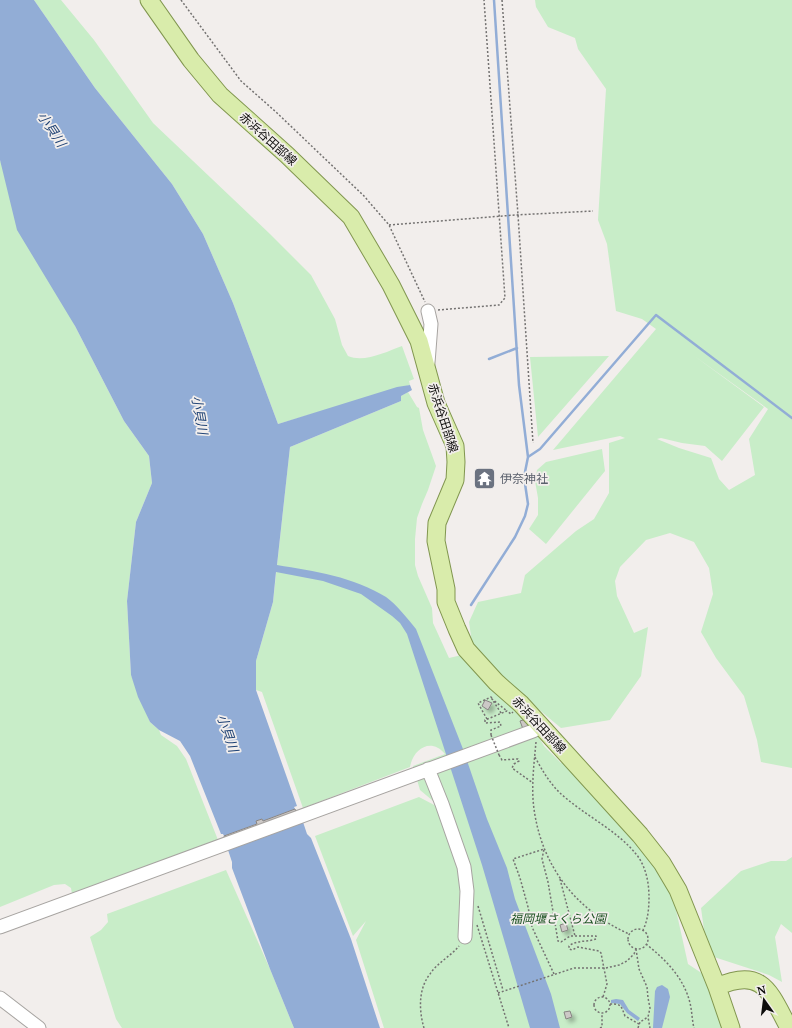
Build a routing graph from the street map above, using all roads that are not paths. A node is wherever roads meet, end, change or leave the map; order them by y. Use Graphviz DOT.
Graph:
graph roads {
  1 [pos="149,0"];
  2 [pos="428,311"];
  3 [pos="427,366"];
  4 [pos="537,728"];
  5 [pos="431,768"];
  6 [pos="0,927"];
  7 [pos="465,938"];
  8 [pos="716,987"];
  9 [pos="0,998"];
  10 [pos="39,1028"];
  11 [pos="730,1028"];
  12 [pos="789,1028"];
  1 -- 3 [label="main road, 赤浜谷田部線"];
  2 -- 3 [label="street"];
  3 -- 4 [label="main road, 赤浜谷田部線"];
  4 -- 5 [label="street"];
  4 -- 8 [label="main road, 赤浜谷田部線"];
  5 -- 6 [label="street"];
  5 -- 7 [label="street"];
  8 -- 11 [label="main road, 赤浜谷田部線"];
  8 -- 12 [label="main road"];
  9 -- 10 [label="street"];
}
